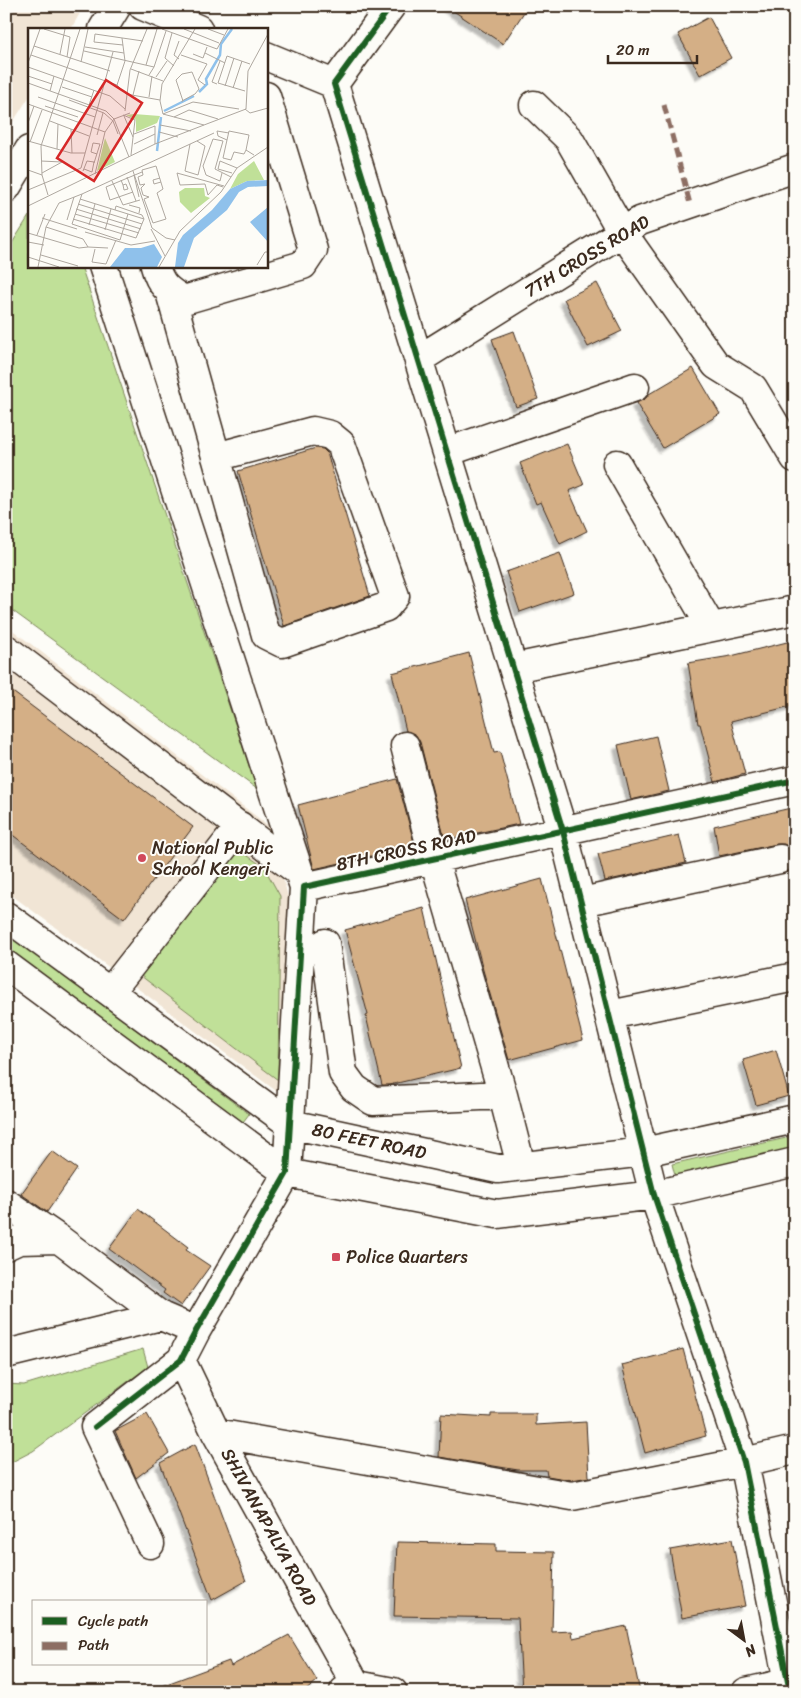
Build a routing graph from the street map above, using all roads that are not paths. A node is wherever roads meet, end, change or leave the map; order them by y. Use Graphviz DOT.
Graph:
graph roads {
  1 [pos="117,6"];
  2 [pos="143,6"];
  3 [pos="391,6"];
  4 [pos="104,28"];
  5 [pos="196,28"];
  6 [pos="269,65"];
  7 [pos="334,84"];
  8 [pos="268,103"];
  9 [pos="534,105"];
  10 [pos="28,152"];
  11 [pos="795,168"];
  12 [pos="6,188"];
  13 [pos="622,232"];
  14 [pos="104,268"];
  15 [pos="156,268"];
  16 [pos="170,292"];
  17 [pos="419,359"];
  18 [pos="635,387"];
  19 [pos="447,452"];
  20 [pos="216,458"];
  21 [pos="795,458"];
  22 [pos="617,464"];
  23 [pos="795,610"];
  24 [pos="711,627"];
  25 [pos="6,649"];
  26 [pos="514,668"];
  27 [pos="405,746"];
  28 [pos="795,780"];
  29 [pos="240,826"];
  30 [pos="564,831"];
  31 [pos="434,859"];
  32 [pos="780,860"];
  33 [pos="301,879"];
  34 [pos="582,902"];
  35 [pos="6,916"];
  36 [pos="326,942"];
  37 [pos="6,965"];
  38 [pos="795,977"];
  39 [pos="110,992"];
  40 [pos="610,1015"];
  41 [pos="503,1096"];
  42 [pos="795,1119"];
  43 [pos="290,1124"];
  44 [pos="644,1152"];
  45 [pos="795,1162"];
  46 [pos="521,1166"];
  47 [pos="287,1174"];
  48 [pos="654,1195"];
  49 [pos="6,1203"];
  50 [pos="59,1238"];
  51 [pos="6,1246"];
  52 [pos="162,1316"];
  53 [pos="196,1331"];
  54 [pos="6,1354"];
  55 [pos="181,1360"];
  56 [pos="216,1433"];
  57 [pos="795,1450"];
  58 [pos="744,1462"];
  59 [pos="150,1544"];
  60 [pos="791,1685"];
  61 [pos="353,1689"];
  62 [pos="393,1692"];
  63 [pos="746,1692"];
  1 -- 4 [label="street"];
  2 -- 5 [label="street"];
  3 -- 7 [label="street"];
  6 -- 7 [label="street"];
  7 -- 17 [label="street"];
  8 -- 16 [label="street"];
  9 -- 13 [label="street"];
  10 -- 12 [label="street"];
  11 -- 13 [label="street, 7TH CROSS ROAD"];
  13 -- 17 [label="street, 7TH CROSS ROAD"];
  13 -- 21 [label="street"];
  14 -- 33 [label="street"];
  15 -- 16 [label="street"];
  16 -- 20 [label="street"];
  17 -- 19 [label="street"];
  18 -- 19 [label="street"];
  19 -- 26 [label="street"];
  20 -- 20 [label="street"];
  22 -- 24 [label="street"];
  23 -- 24 [label="street"];
  24 -- 26 [label="street"];
  25 -- 29 [label="street"];
  26 -- 30 [label="street"];
  27 -- 31 [label="street"];
  28 -- 30 [label="street, 8TH CROSS ROAD"];
  29 -- 33 [label="street"];
  29 -- 39 [label="street"];
  30 -- 31 [label="street, 8TH CROSS ROAD"];
  30 -- 34 [label="street"];
  31 -- 33 [label="street, 8TH CROSS ROAD"];
  31 -- 41 [label="street"];
  32 -- 34 [label="street"];
  33 -- 43 [label="street"];
  34 -- 40 [label="street"];
  35 -- 39 [label="street, 80 FEET ROAD"];
  36 -- 41 [label="street"];
  37 -- 47 [label="street"];
  38 -- 40 [label="street"];
  39 -- 43 [label="street, 80 FEET ROAD"];
  40 -- 44 [label="street"];
  41 -- 46 [label="street"];
  42 -- 44 [label="street, 80 FEET ROAD"];
  43 -- 46 [label="street, 80 FEET ROAD"];
  43 -- 47 [label="street"];
  44 -- 46 [label="street, 80 FEET ROAD"];
  44 -- 48 [label="street"];
  45 -- 48 [label="street"];
  47 -- 48 [label="street"];
  47 -- 53 [label="street"];
  48 -- 58 [label="street"];
  49 -- 50 [label="street"];
  50 -- 51 [label="street"];
  50 -- 52 [label="street"];
  52 -- 53 [label="street"];
  52 -- 54 [label="street"];
  53 -- 55 [label="street"];
  55 -- 56 [label="street, SHIVANAPALYA ROAD"];
  55 -- 59 [label="street"];
  56 -- 58 [label="street"];
  56 -- 61 [label="street, SHIVANAPALYA ROAD"];
  57 -- 58 [label="street"];
  58 -- 60 [label="street"];
  60 -- 63 [label="street"];
  61 -- 62 [label="street"];
}
